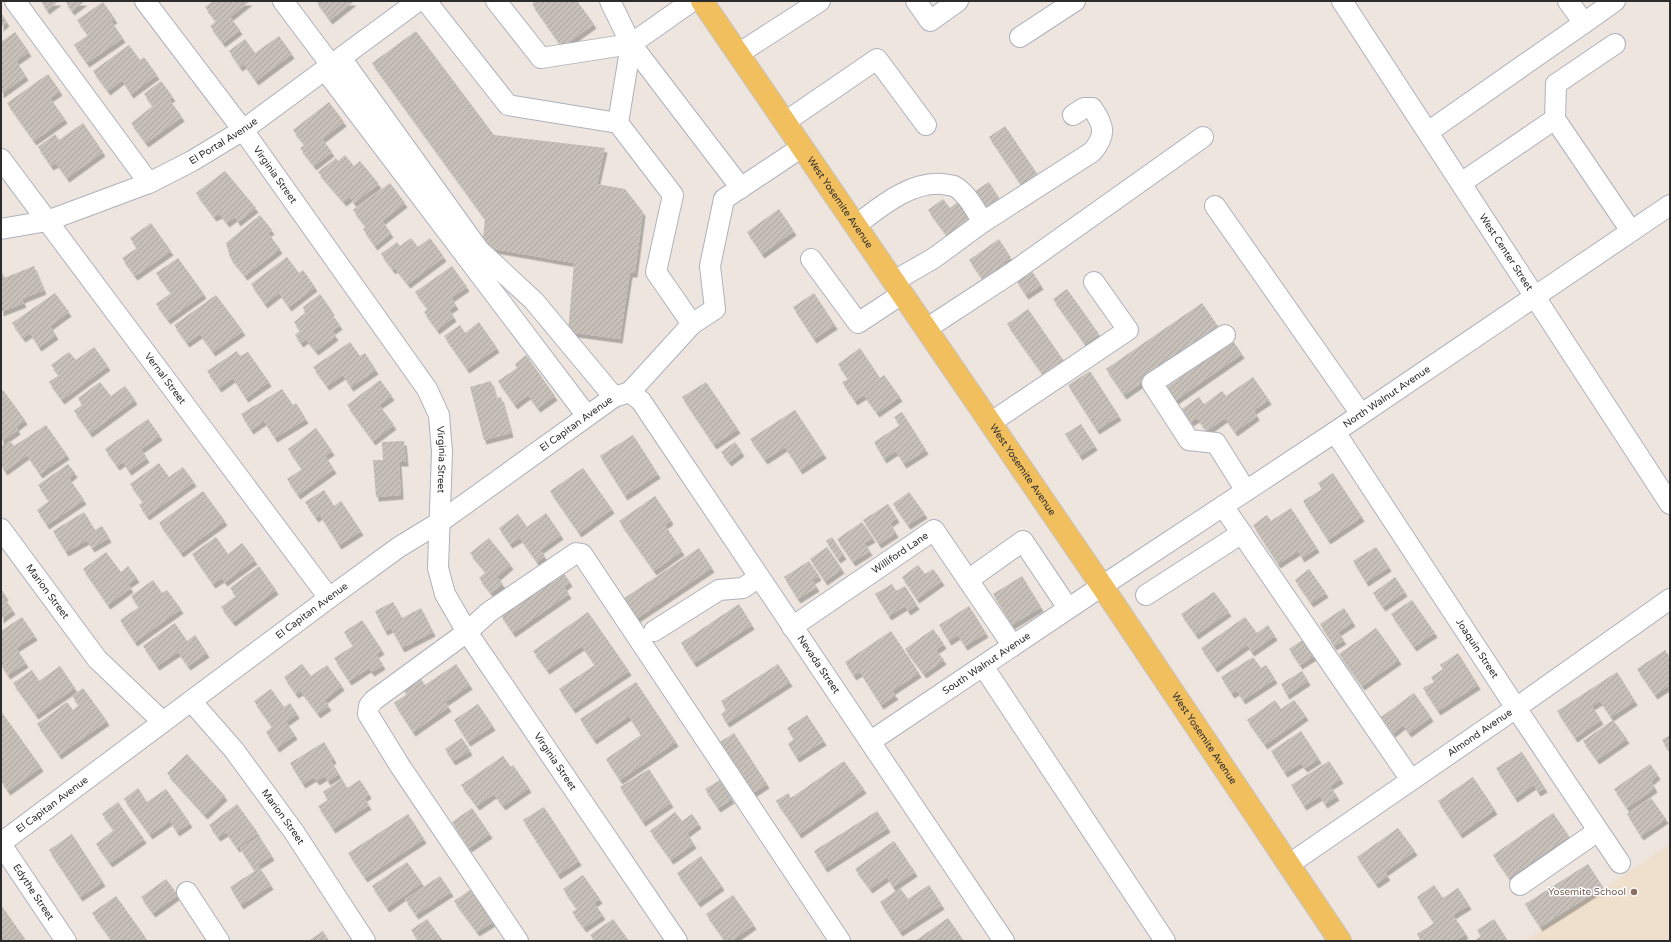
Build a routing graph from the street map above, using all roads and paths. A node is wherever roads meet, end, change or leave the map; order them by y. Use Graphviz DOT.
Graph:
graph roads {
  1 [pos="15,1"];
  2 [pos="145,1"];
  3 [pos="283,1"];
  4 [pos="418,1"];
  5 [pos="426,1"];
  6 [pos="496,1"];
  7 [pos="610,1"];
  8 [pos="692,1"];
  9 [pos="702,1"];
  10 [pos="820,1"];
  11 [pos="916,1"];
  12 [pos="958,1"];
  13 [pos="1075,1"];
  14 [pos="1342,1"];
  15 [pos="1568,1"];
  16 [pos="1615,1"];
  17 [pos="1584,23"];
  18 [pos="1020,37"];
  19 [pos="631,44"];
  20 [pos="1615,44"];
  21 [pos="738,54"];
  22 [pos="332,65"];
  23 [pos="1073,114"];
  24 [pos="1555,119"];
  25 [pos="785,122"];
  26 [pos="618,123"];
  27 [pos="926,125"];
  28 [pos="243,130"];
  29 [pos="1428,132"];
  30 [pos="1203,137"];
  31 [pos="802,147"];
  32 [pos="1,159"];
  33 [pos="149,183"];
  34 [pos="1461,183"];
  35 [pos="740,188"];
  36 [pos="1670,205"];
  37 [pos="1215,206"];
  38 [pos="47,220"];
  39 [pos="983,222"];
  40 [pos="856,226"];
  41 [pos="1,229"];
  42 [pos="1631,231"];
  43 [pos="811,258"];
  44 [pos="1094,282"];
  45 [pos="898,287"];
  46 [pos="1534,297"];
  47 [pos="692,324"];
  48 [pos="926,328"];
  49 [pos="1225,335"];
  50 [pos="622,394"];
  51 [pos="1361,414"];
  52 [pos="587,416"];
  53 [pos="990,423"];
  54 [pos="1335,432"];
  55 [pos="1246,491"];
  56 [pos="1670,504"];
  57 [pos="1223,506"];
  58 [pos="440,522"];
  59 [pos="1,529"];
  60 [pos="1242,533"];
  61 [pos="758,577"];
  62 [pos="968,580"];
  63 [pos="1102,586"];
  64 [pos="1146,595"];
  65 [pos="329,598"];
  66 [pos="1670,599"];
  67 [pos="1068,608"];
  68 [pos="792,627"];
  69 [pos="654,631"];
  70 [pos="467,632"];
  71 [pos="1013,646"];
  72 [pos="983,666"];
  73 [pos="191,701"];
  74 [pos="1516,708"];
  75 [pos="163,722"];
  76 [pos="871,741"];
  77 [pos="1411,780"];
  78 [pos="1598,831"];
  79 [pos="1,844"];
  80 [pos="1288,864"];
  81 [pos="1620,864"];
  82 [pos="1520,885"];
  83 [pos="187,892"];
  84 [pos="66,941"];
  85 [pos="219,941"];
  86 [pos="365,941"];
  87 [pos="518,941"];
  88 [pos="677,941"];
  89 [pos="840,941"];
  90 [pos="1004,941"];
  91 [pos="1165,941"];
  92 [pos="1340,941"];
  1 -- 33 [label="street"];
  2 -- 28 [label="street, Virginia Street"];
  3 -- 22 [label="street"];
  4 -- 22 [label="street, El Portal Avenue"];
  5 -- 26 [label="street"];
  6 -- 19 [label="street"];
  7 -- 19 [label="street"];
  8 -- 19 [label="street"];
  9 -- 21 [label="main road, West Yosemite Avenue"];
  10 -- 21 [label="street"];
  11 -- 12 [label="street"];
  13 -- 18 [label="street"];
  14 -- 29 [label="street, West Center Street"];
  15 -- 17 [label="street"];
  16 -- 17 [label="street"];
  17 -- 29 [label="street"];
  19 -- 26 [label="street"];
  19 -- 35 [label="street"];
  20 -- 24 [label="street"];
  21 -- 25 [label="main road, West Yosemite Avenue"];
  22 -- 28 [label="street, El Portal Avenue"];
  22 -- 50 [label="street, Nevada Street"];
  22 -- 52 [label="street"];
  23 -- 39 [label="street"];
  24 -- 34 [label="street"];
  24 -- 42 [label="street"];
  25 -- 27 [label="street"];
  25 -- 31 [label="main road, West Yosemite Avenue"];
  26 -- 47 [label="street"];
  28 -- 33 [label="street, El Portal Avenue"];
  28 -- 58 [label="street, Virginia Street"];
  29 -- 34 [label="street, West Center Street"];
  30 -- 48 [label="street"];
  31 -- 35 [label="street"];
  31 -- 40 [label="main road, West Yosemite Avenue"];
  32 -- 38 [label="street, Vernal Street"];
  33 -- 38 [label="street, El Portal Avenue"];
  34 -- 46 [label="street, West Center Street"];
  35 -- 47 [label="street, El Capitan Avenue"];
  36 -- 42 [label="street, North Walnut Avenue"];
  37 -- 51 [label="street"];
  38 -- 41 [label="street, El Portal Avenue"];
  38 -- 65 [label="street, Vernal Street"];
  39 -- 40 [label="street"];
  39 -- 45 [label="street"];
  40 -- 45 [label="main road, West Yosemite Avenue"];
  42 -- 46 [label="street, North Walnut Avenue"];
  43 -- 45 [label="street"];
  44 -- 53 [label="street"];
  45 -- 48 [label="main road, West Yosemite Avenue"];
  46 -- 51 [label="street, North Walnut Avenue"];
  46 -- 56 [label="street, West Center Street"];
  47 -- 50 [label="street, El Capitan Avenue"];
  48 -- 53 [label="main road, West Yosemite Avenue"];
  49 -- 55 [label="street"];
  50 -- 52 [label="street, El Capitan Avenue"];
  50 -- 61 [label="street, Nevada Street"];
  51 -- 54 [label="street, North Walnut Avenue"];
  52 -- 58 [label="street, El Capitan Avenue"];
  53 -- 63 [label="main road, West Yosemite Avenue"];
  54 -- 55 [label="street, North Walnut Avenue"];
  54 -- 74 [label="street, Joaquin Street"];
  55 -- 57 [label="street, North Walnut Avenue"];
  57 -- 60 [label="street"];
  57 -- 63 [label="street, North Walnut Avenue"];
  58 -- 65 [label="street, El Capitan Avenue"];
  58 -- 70 [label="street, Virginia Street"];
  59 -- 75 [label="street, Marion Street"];
  60 -- 64 [label="street"];
  60 -- 77 [label="street"];
  61 -- 68 [label="street, Nevada Street"];
  61 -- 69 [label="street"];
  62 -- 67 [label="street"];
  62 -- 68 [label="street, Williford Lane"];
  62 -- 71 [label="street, Williford Lane"];
  63 -- 67 [label="street, South Walnut Avenue"];
  63 -- 80 [label="main road, West Yosemite Avenue"];
  65 -- 73 [label="street, El Capitan Avenue"];
  66 -- 74 [label="street, Almond Avenue"];
  67 -- 71 [label="street, South Walnut Avenue"];
  68 -- 76 [label="street, Nevada Street"];
  70 -- 87 [label="street"];
  70 -- 88 [label="street, Virginia Street"];
  70 -- 89 [label="street"];
  71 -- 72 [label="street, South Walnut Avenue"];
  72 -- 76 [label="street, South Walnut Avenue"];
  72 -- 91 [label="street"];
  73 -- 75 [label="street, El Capitan Avenue"];
  73 -- 86 [label="street, Marion Street"];
  74 -- 77 [label="street, Almond Avenue"];
  74 -- 78 [label="street, Joaquin Street"];
  75 -- 79 [label="street, El Capitan Avenue"];
  76 -- 90 [label="street, Nevada Street"];
  77 -- 80 [label="street, Almond Avenue"];
  78 -- 81 [label="street, Joaquin Street"];
  78 -- 82 [label="street"];
  79 -- 84 [label="street, Edythe Street"];
  80 -- 92 [label="main road, West Yosemite Avenue"];
  83 -- 85 [label="street"];
}
